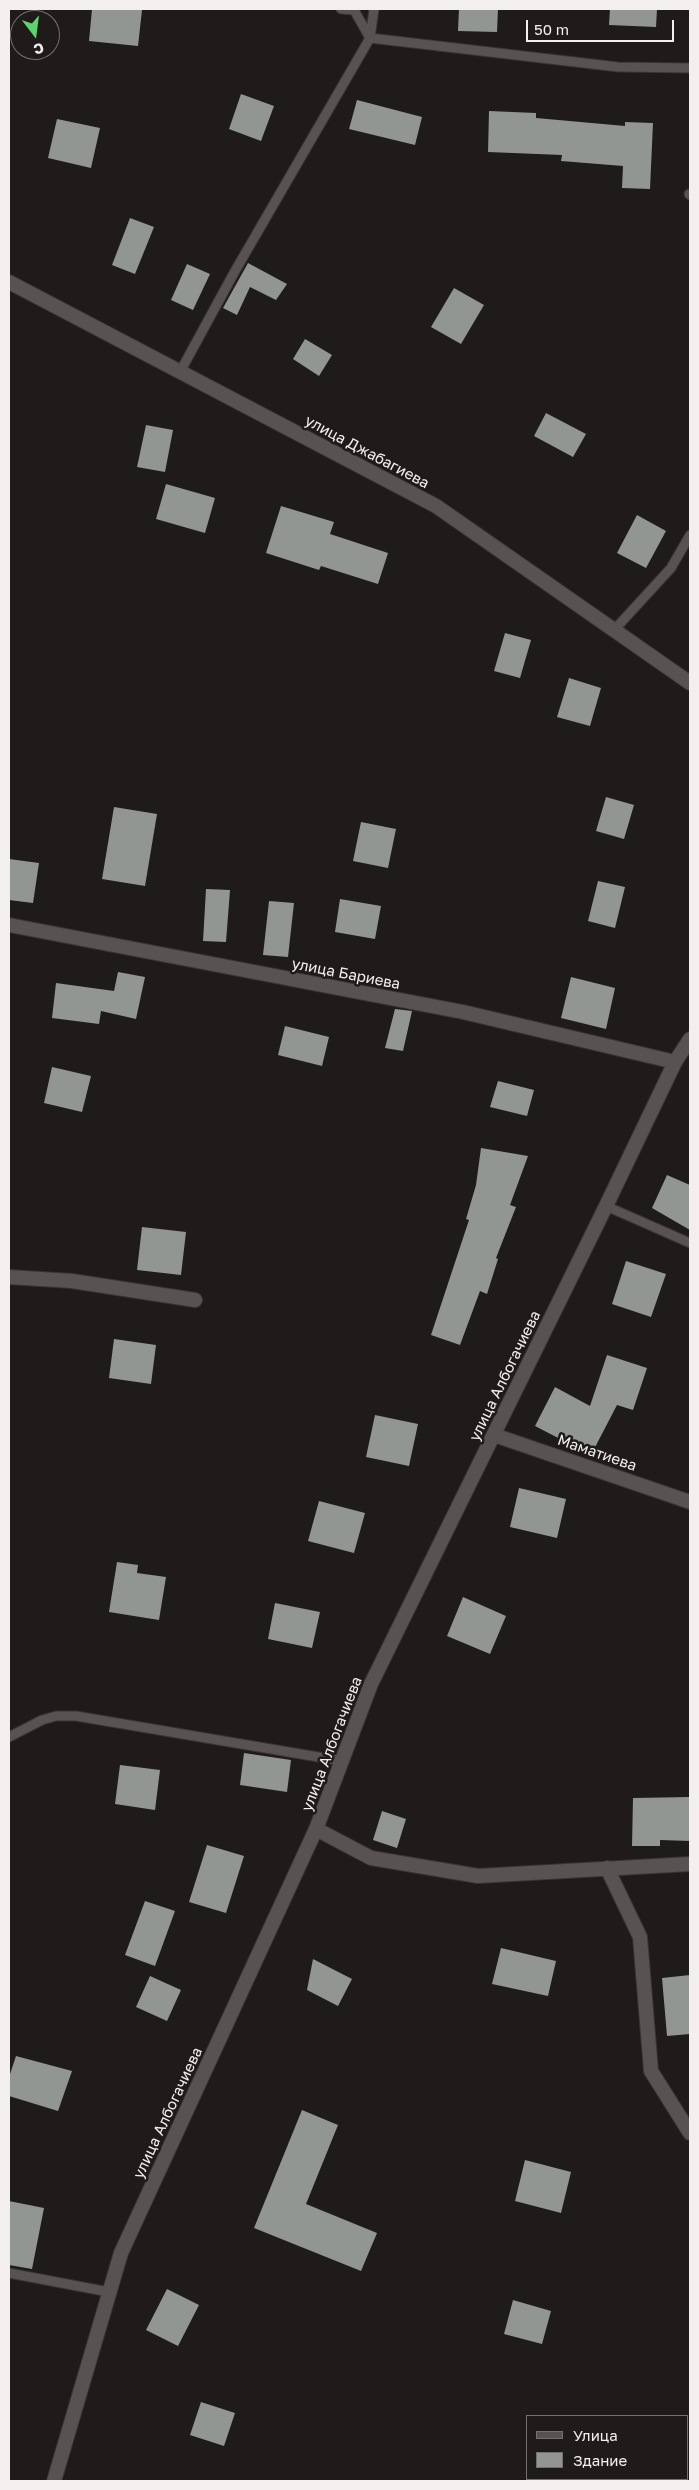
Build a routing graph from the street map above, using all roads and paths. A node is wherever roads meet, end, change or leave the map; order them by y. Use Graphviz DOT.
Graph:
graph roads {
  1 [pos="341,9"];
  2 [pos="374,9"];
  3 [pos="370,38"];
  4 [pos="690,68"];
  5 [pos="9,282"];
  6 [pos="180,372"];
  7 [pos="690,535"];
  8 [pos="615,629"];
  9 [pos="690,682"];
  10 [pos="9,925"];
  11 [pos="690,1039"];
  12 [pos="675,1062"];
  13 [pos="606,1206"];
  14 [pos="690,1243"];
  15 [pos="9,1277"];
  16 [pos="195,1300"];
  17 [pos="494,1435"];
  18 [pos="690,1502"];
  19 [pos="9,1737"];
  20 [pos="342,1761"];
  21 [pos="316,1829"];
  22 [pos="690,1864"];
  23 [pos="607,1868"];
  24 [pos="690,2133"];
  25 [pos="9,2273"];
  26 [pos="109,2292"];
  27 [pos="54,2481"];
  1 -- 3 [label="lane"];
  2 -- 3 [label="lane"];
  3 -- 4 [label="lane"];
  3 -- 6 [label="lane"];
  5 -- 6 [label="street, улица Джабагиева"];
  6 -- 8 [label="street, улица Джабагиева"];
  7 -- 8 [label="lane"];
  8 -- 9 [label="street, улица Джабагиева"];
  10 -- 12 [label="street, улица Бариева"];
  11 -- 12 [label="street, улица Албогачиева"];
  12 -- 13 [label="street, улица Албогачиева"];
  13 -- 14 [label="lane"];
  13 -- 17 [label="street, улица Албогачиева"];
  15 -- 16 [label="street"];
  17 -- 18 [label="street, Маматиева"];
  17 -- 20 [label="street, улица Албогачиева"];
  19 -- 20 [label="lane"];
  20 -- 21 [label="street, улица Албогачиева"];
  21 -- 23 [label="street"];
  21 -- 26 [label="street, улица Албогачиева"];
  22 -- 23 [label="street"];
  23 -- 24 [label="street"];
  25 -- 26 [label="lane"];
  26 -- 27 [label="street, улица Албогачиева"];
}
